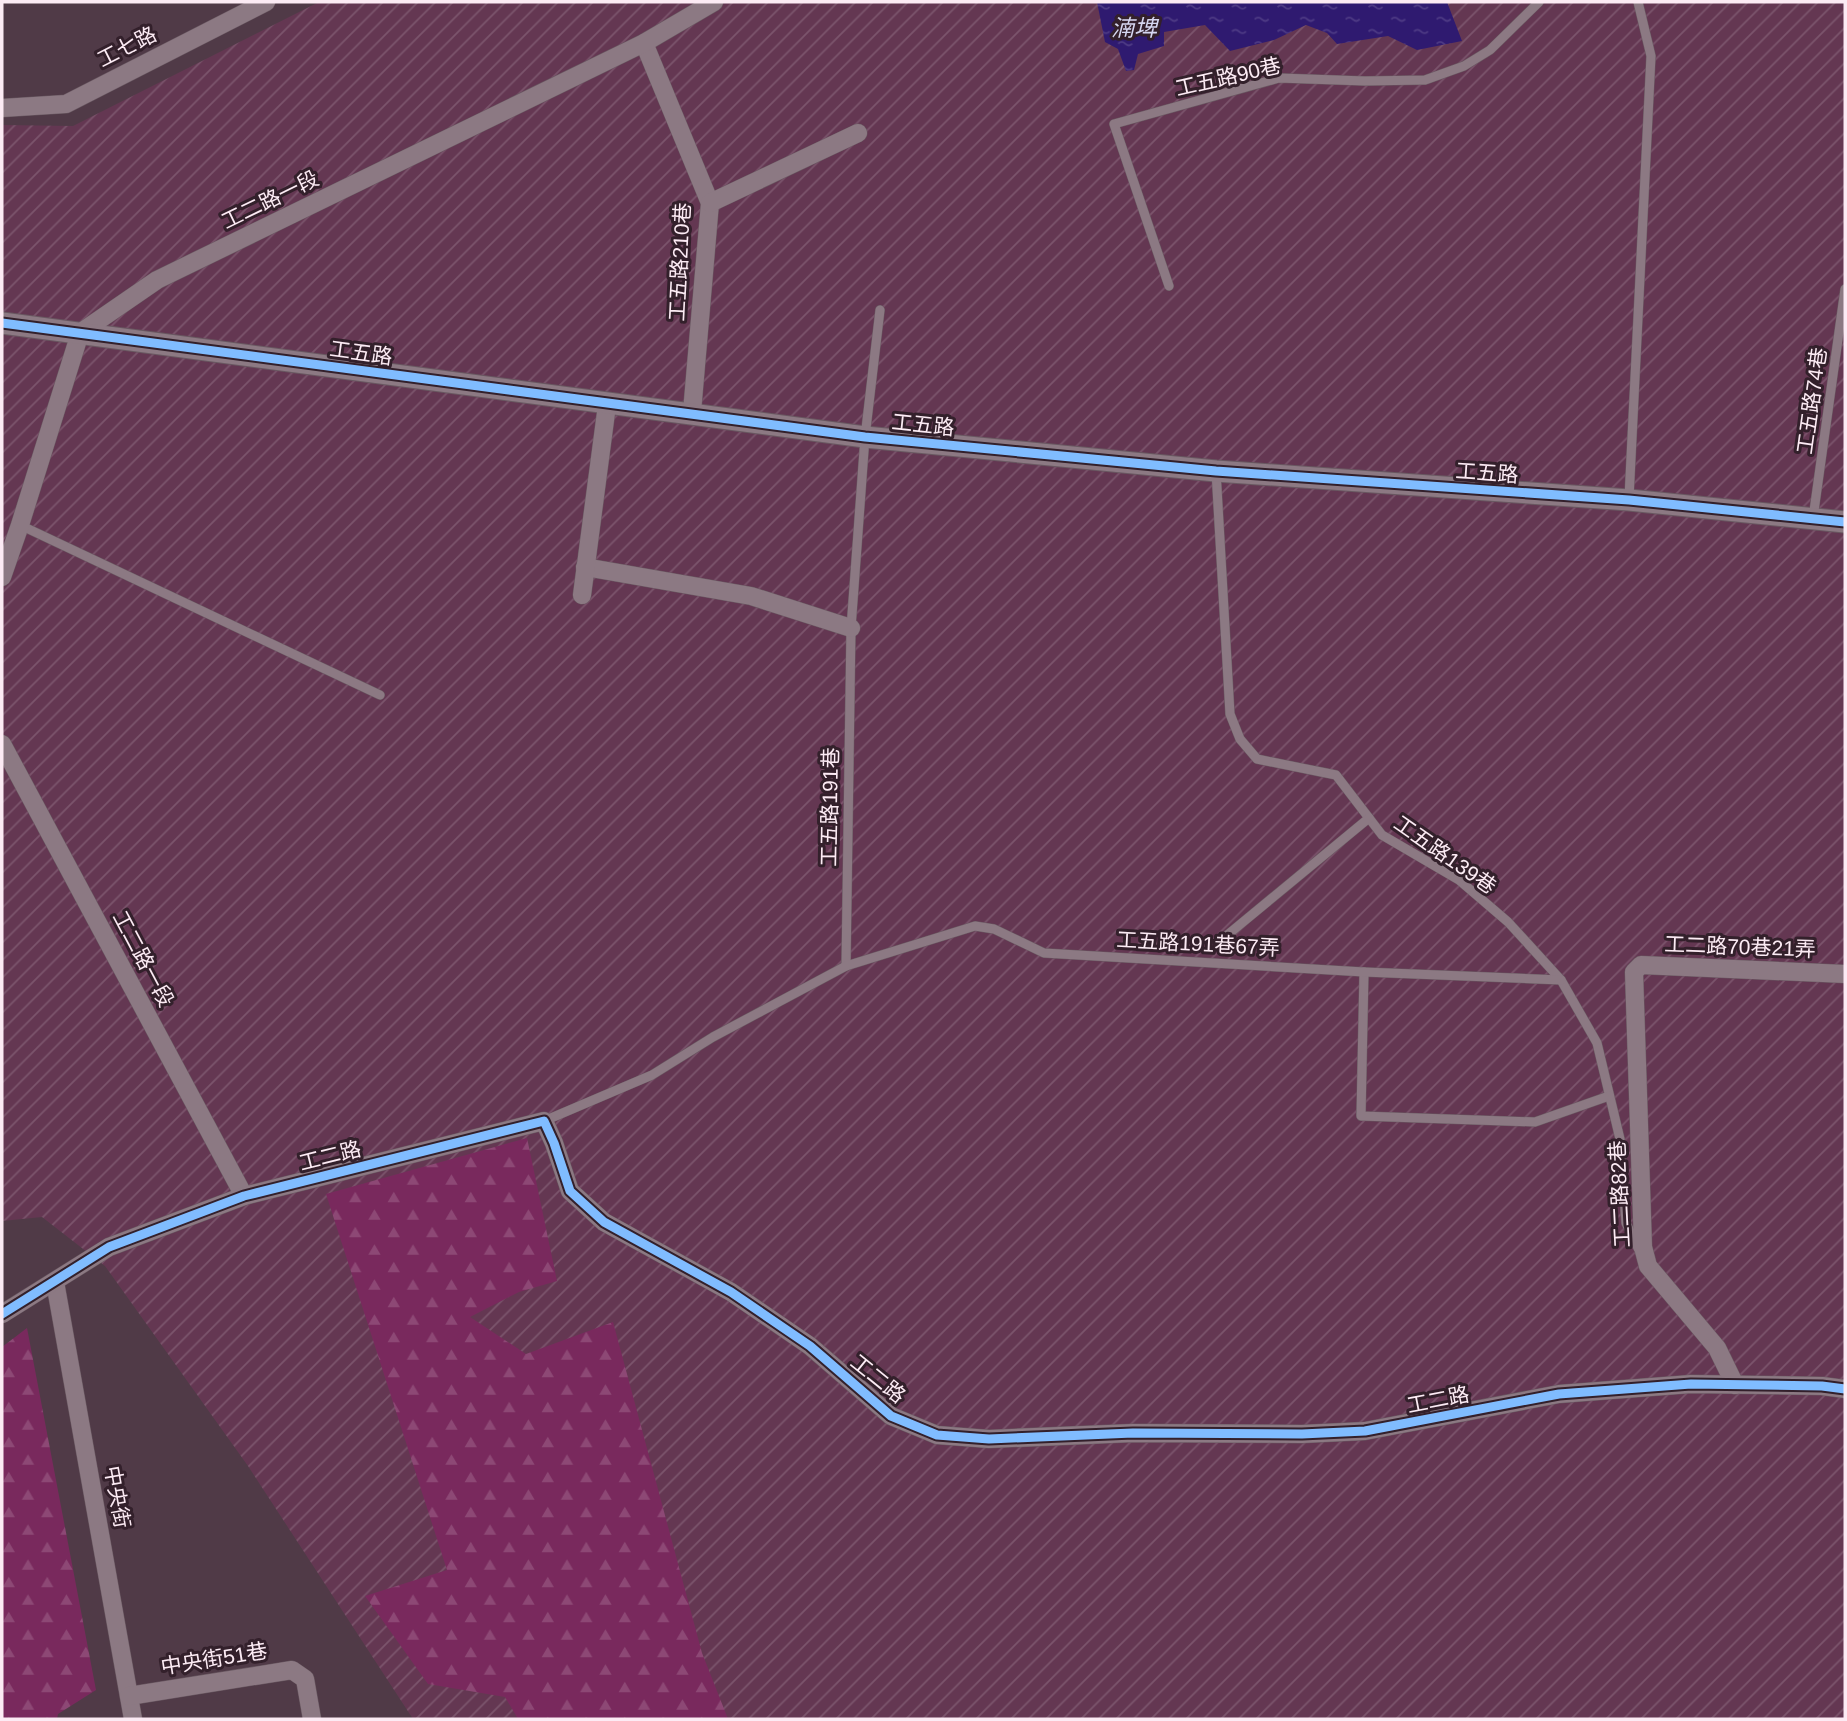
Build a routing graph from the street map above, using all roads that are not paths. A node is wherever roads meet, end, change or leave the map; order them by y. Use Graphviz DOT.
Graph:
graph roads {
  1 [pos="266,2"];
  2 [pos="715,2"];
  3 [pos="1539,2"];
  4 [pos="1638,2"];
  5 [pos="644,43"];
  6 [pos="2,108"];
  7 [pos="858,133"];
  8 [pos="710,203"];
  9 [pos="1170,286"];
  10 [pos="1845,289"];
  11 [pos="880,310"];
  12 [pos="2,323"];
  13 [pos="80,333"];
  14 [pos="607,405"];
  15 [pos="691,412"];
  16 [pos="865,437"];
  17 [pos="1216,471"];
  18 [pos="1629,500"];
  19 [pos="1813,518"];
  20 [pos="1845,522"];
  21 [pos="20,525"];
  22 [pos="585,567"];
  23 [pos="2,577"];
  24 [pos="582,595"];
  25 [pos="851,628"];
  26 [pos="380,695"];
  27 [pos="2,744"];
  28 [pos="1369,818"];
  29 [pos="1220,941"];
  30 [pos="846,966"];
  31 [pos="1364,972"];
  32 [pos="1634,972"];
  33 [pos="1845,974"];
  34 [pos="1561,980"];
  35 [pos="1609,1096"];
  36 [pos="544,1121"];
  37 [pos="244,1196"];
  38 [pos="1648,1266"];
  39 [pos="55,1282"];
  40 [pos="2,1314"];
  41 [pos="1735,1385"];
  42 [pos="1845,1389"];
  43 [pos="129,1696"];
  44 [pos="133,1719"];
  45 [pos="312,1719"];
  1 -- 6 [label="street, 工七路"];
  2 -- 5 [label="street, 工二路一段"];
  3 -- 9 [label="lane, 工五路90巷"];
  4 -- 18 [label="lane"];
  5 -- 8 [label="street, 工五路210巷"];
  5 -- 13 [label="street, 工二路一段"];
  7 -- 8 [label="street"];
  8 -- 15 [label="street, 工五路210巷"];
  10 -- 19 [label="lane, 工五路74巷"];
  11 -- 16 [label="lane, 工五路191巷"];
  12 -- 13 [label="street, 工五路"];
  13 -- 14 [label="street, 工五路"];
  13 -- 21 [label="street"];
  14 -- 15 [label="street, 工五路"];
  14 -- 22 [label="street"];
  15 -- 16 [label="street, 工五路"];
  16 -- 17 [label="street, 工五路"];
  16 -- 25 [label="lane, 工五路191巷"];
  17 -- 18 [label="street, 工五路"];
  17 -- 28 [label="lane, 工五路139巷"];
  18 -- 19 [label="street, 工五路"];
  19 -- 20 [label="street, 工五路"];
  21 -- 23 [label="street"];
  21 -- 26 [label="lane"];
  22 -- 24 [label="street"];
  22 -- 25 [label="street"];
  25 -- 30 [label="lane, 工五路191巷"];
  27 -- 37 [label="street, 工二路一段"];
  28 -- 29 [label="lane"];
  28 -- 34 [label="lane, 工五路139巷"];
  30 -- 31 [label="lane, 工五路191巷67弄"];
  30 -- 36 [label="lane"];
  31 -- 34 [label="lane, 工五路191巷67弄"];
  31 -- 35 [label="lane"];
  32 -- 33 [label="street, 工二路70巷21弄"];
  32 -- 38 [label="street, 工二路82巷"];
  34 -- 35 [label="lane, 工五路139巷"];
  35 -- 38 [label="lane, 工五路139巷"];
  36 -- 37 [label="street, 工二路"];
  36 -- 41 [label="street, 工二路"];
  37 -- 39 [label="street, 工二路"];
  38 -- 41 [label="street, 工二路82巷"];
  39 -- 40 [label="street, 工二路"];
  39 -- 43 [label="street, 中央街"];
  41 -- 42 [label="street, 工二路"];
  43 -- 44 [label="street, 中央街"];
  43 -- 45 [label="street, 中央街51巷"];
}
